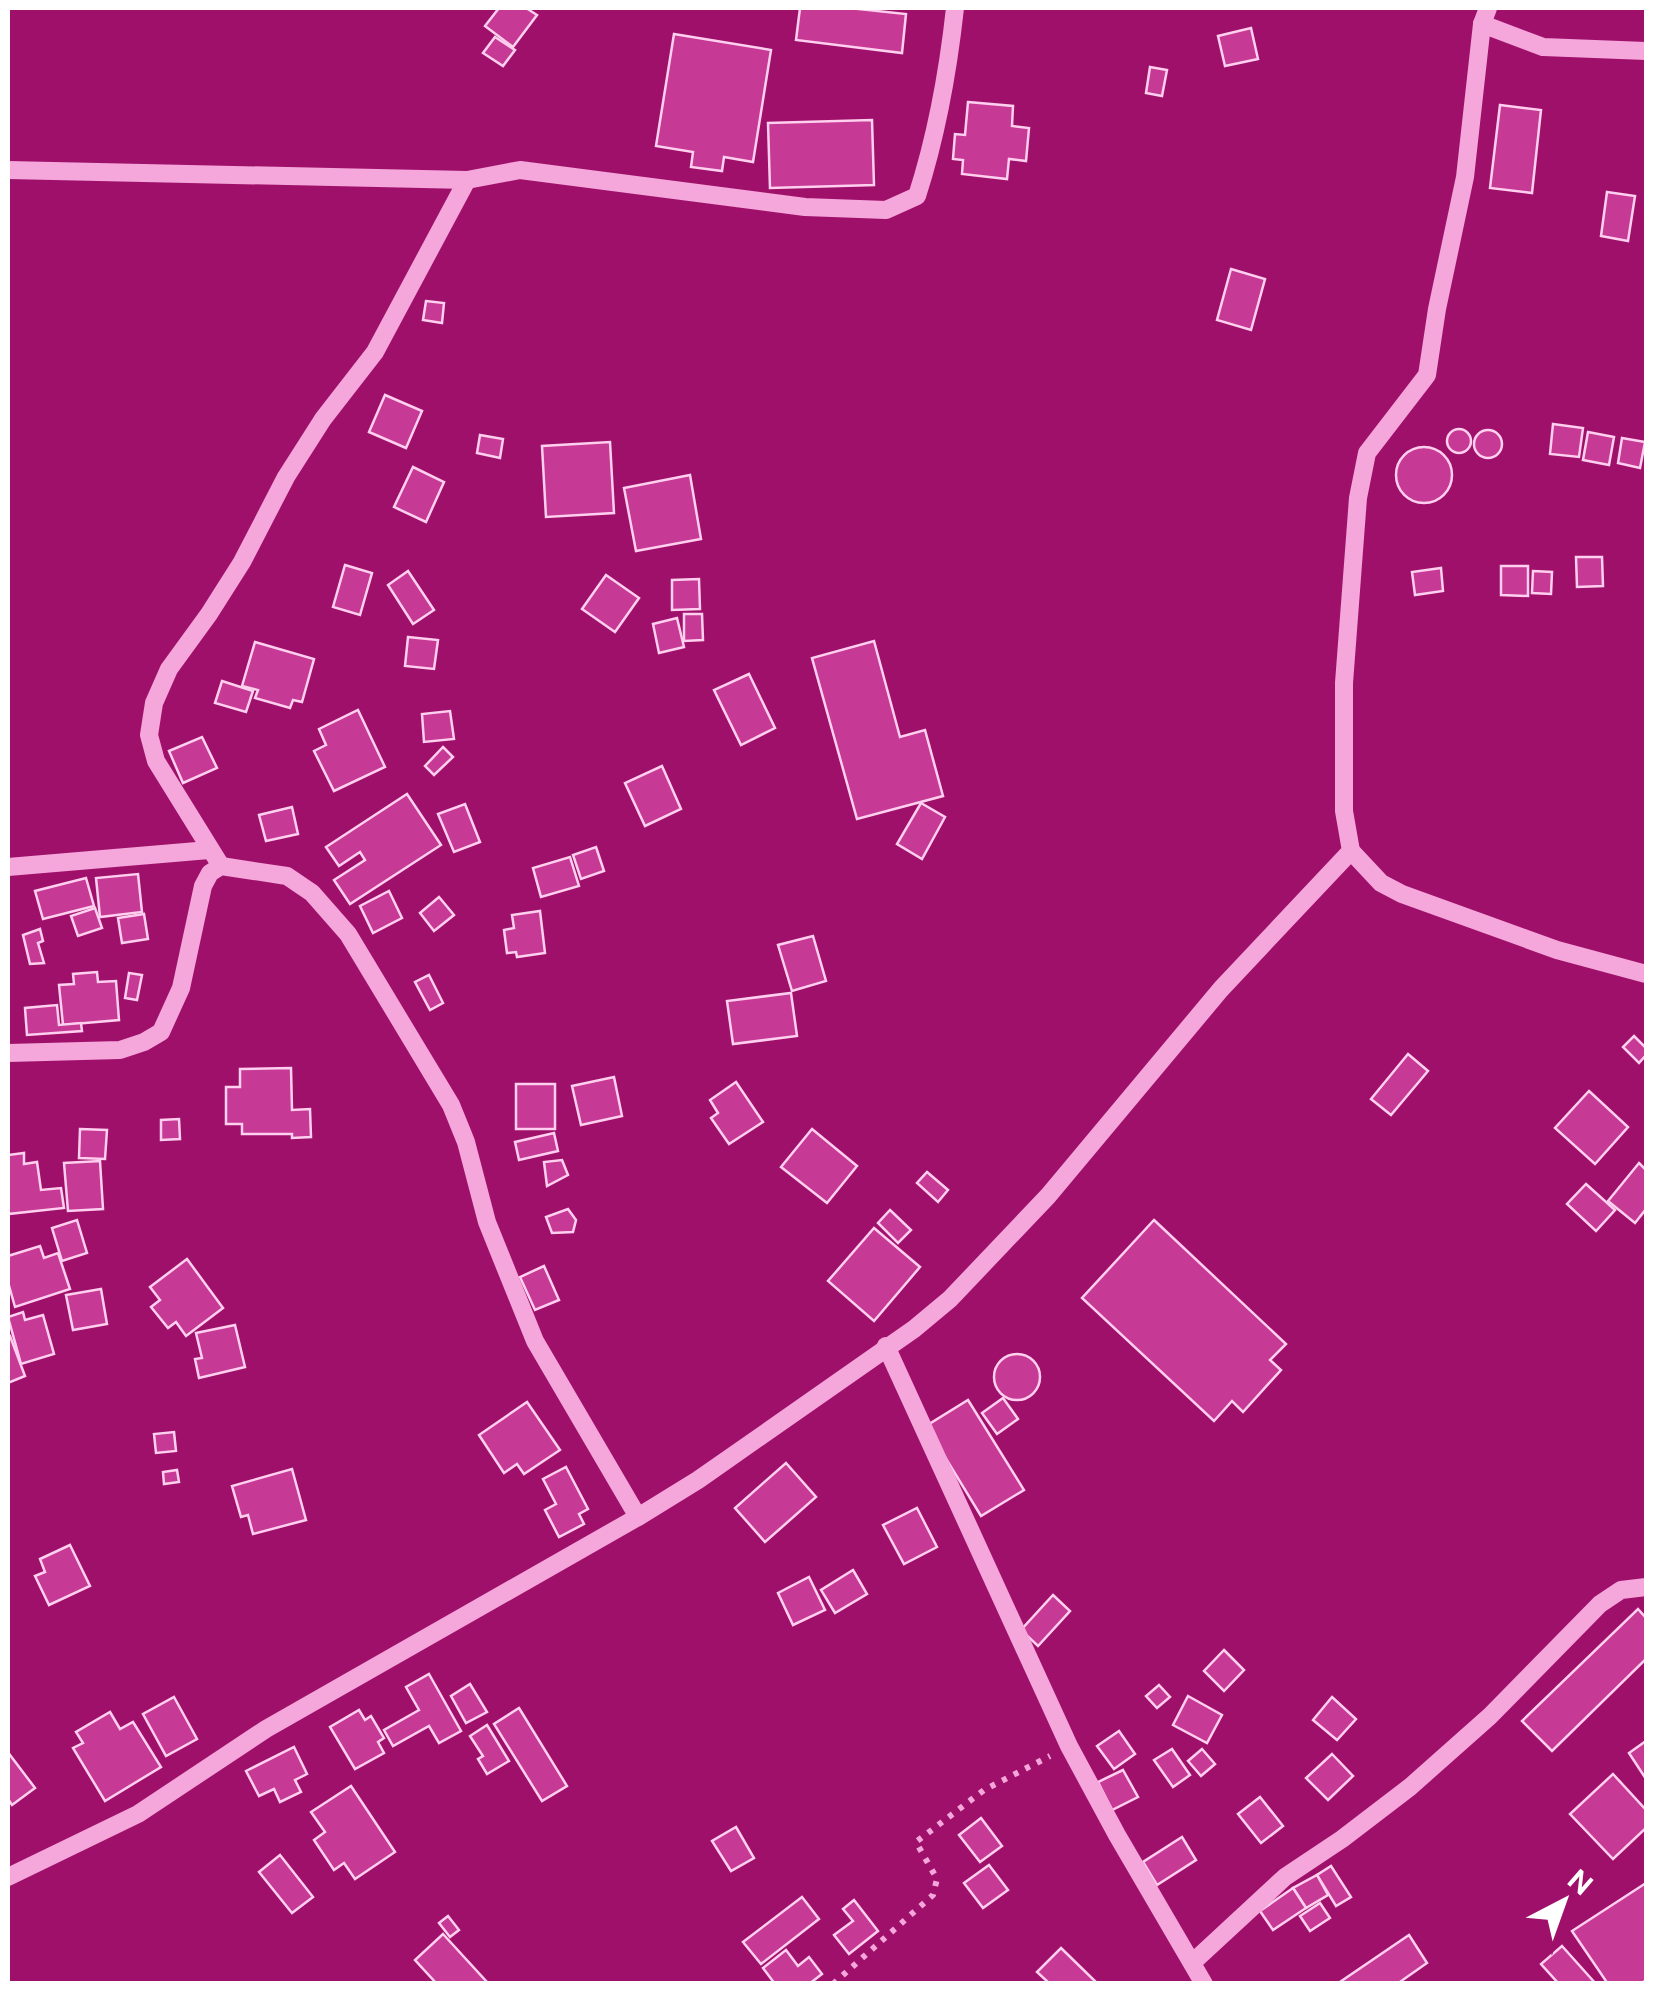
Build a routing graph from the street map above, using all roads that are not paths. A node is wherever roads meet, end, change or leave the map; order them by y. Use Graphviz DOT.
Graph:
graph roads {
  1 [pos="954,8"];
  2 [pos="1485,16"];
  3 [pos="1646,51"];
  4 [pos="8,170"];
  5 [pos="466,180"];
  6 [pos="1351,851"];
  7 [pos="215,858"];
  8 [pos="8,867"];
  9 [pos="1646,974"];
  10 [pos="8,1053"];
  11 [pos="886,1346"];
  12 [pos="638,1517"];
  13 [pos="1646,1587"];
  14 [pos="8,1876"];
  15 [pos="1192,1963"];
  16 [pos="1204,1984"];
  1 -- 5 [label="street"];
  2 -- 3 [label="street"];
  2 -- 6 [label="street"];
  4 -- 5 [label="street"];
  5 -- 7 [label="street"];
  6 -- 9 [label="street"];
  6 -- 11 [label="street"];
  7 -- 8 [label="street"];
  7 -- 10 [label="street"];
  7 -- 12 [label="street"];
  11 -- 12 [label="street"];
  11 -- 15 [label="street"];
  12 -- 14 [label="street"];
  13 -- 15 [label="street"];
  15 -- 16 [label="street"];
}
